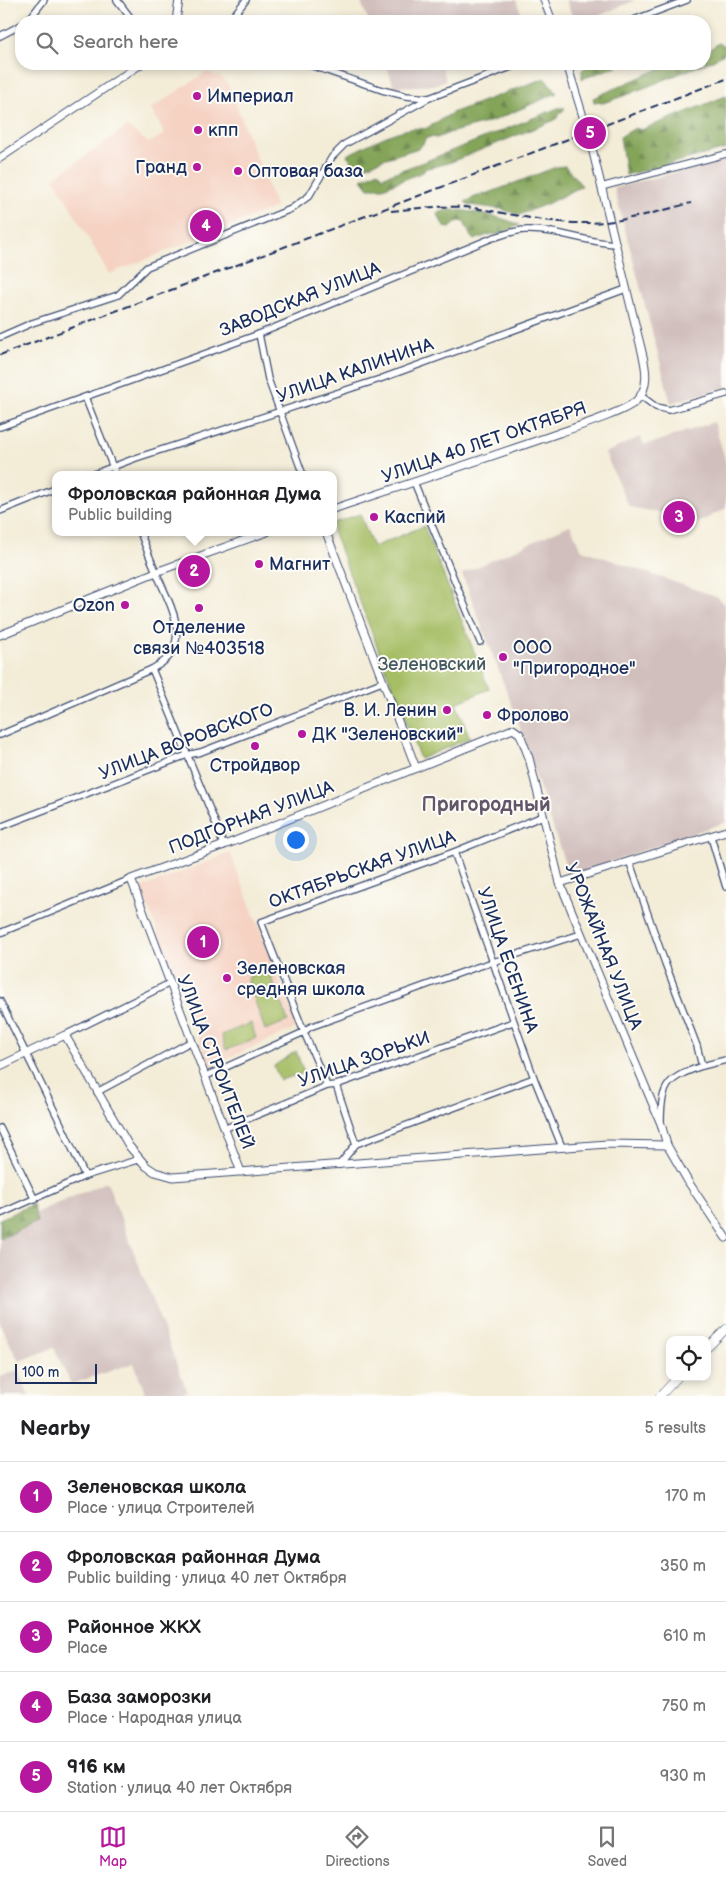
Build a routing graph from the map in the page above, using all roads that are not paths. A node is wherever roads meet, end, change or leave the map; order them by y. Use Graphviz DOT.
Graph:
graph roads {
  1 [pos="44,0"];
  2 [pos="117,0"];
  3 [pos="179,0"];
  4 [pos="246,0"];
  5 [pos="544,0"];
  6 [pos="687,0"];
  7 [pos="33,15"];
  8 [pos="128,15"];
  9 [pos="177,15"];
  10 [pos="234,15"];
  11 [pos="550,15"];
  12 [pos="647,15"];
  13 [pos="15,28"];
  14 [pos="0,36"];
  15 [pos="132,70"];
  16 [pos="324,70"];
  17 [pos="503,70"];
  18 [pos="568,70"];
  19 [pos="429,98"];
  20 [pos="726,154"];
  21 [pos="0,158"];
  22 [pos="601,188"];
  23 [pos="615,244"];
  24 [pos="626,289"];
  25 [pos="258,334"];
  26 [pos="0,337"];
  27 [pos="726,394"];
  28 [pos="640,396"];
  29 [pos="85,397"];
  30 [pos="280,411"];
  31 [pos="0,427"];
  32 [pos="112,466"];
  33 [pos="100,471"];
  34 [pos="114,471"];
  35 [pos="302,471"];
  36 [pos="414,482"];
  37 [pos="52,490"];
  38 [pos="337,508"];
  39 [pos="0,511"];
  40 [pos="142,536"];
  41 [pos="256,536"];
  42 [pos="327,536"];
  43 [pos="156,572"];
  44 [pos="0,635"];
  45 [pos="480,642"];
  46 [pos="152,669"];
  47 [pos="382,682"];
  48 [pos="512,728"];
  49 [pos="0,735"];
  50 [pos="187,755"];
  51 [pos="416,768"];
  52 [pos="543,816"];
  53 [pos="0,827"];
  54 [pos="726,831"];
  55 [pos="711,837"];
  56 [pos="223,846"];
  57 [pos="454,852"];
  58 [pos="630,863"];
  59 [pos="131,879"];
  60 [pos="560,883"];
  61 [pos="726,886"];
  62 [pos="0,932"];
  63 [pos="581,934"];
  64 [pos="492,962"];
  65 [pos="170,983"];
  66 [pos="0,1001"];
  67 [pos="514,1022"];
  68 [pos="304,1032"];
  69 [pos="65,1035"];
  70 [pos="192,1041"];
  71 [pos="26,1053"];
  72 [pos="726,1060"];
  73 [pos="0,1066"];
  74 [pos="702,1066"];
  75 [pos="206,1076"];
  76 [pos="534,1078"];
  77 [pos="336,1085"];
  78 [pos="327,1086"];
  79 [pos="97,1092"];
  80 [pos="662,1124"];
  81 [pos="0,1128"];
  82 [pos="226,1128"];
  83 [pos="356,1144"];
  84 [pos="667,1145"];
  85 [pos="562,1147"];
  86 [pos="140,1159"];
  87 [pos="339,1165"];
  88 [pos="241,1172"];
  89 [pos="85,1176"];
  90 [pos="35,1200"];
  91 [pos="0,1214"];
  92 [pos="726,1238"];
  93 [pos="726,1329"];
  94 [pos="711,1344"];
  95 [pos="674,1381"];
  96 [pos="660,1396"];
  1 -- 7 [label="street"];
  2 -- 8 [label="street"];
  3 -- 9 [label="street"];
  4 -- 10 [label="street"];
  5 -- 11 [label="street"];
  6 -- 12 [label="street"];
  13 -- 14 [label="street"];
  15 -- 21 [label="street"];
  16 -- 19 [label="street"];
  17 -- 19 [label="street"];
  18 -- 22 [label="street"];
  19 -- 26 [label="street"];
  20 -- 22 [label="street"];
  22 -- 23 [label="street"];
  23 -- 24 [label="street"];
  23 -- 25 [label="street, ЗАВОДСКАЯ УЛИЦА"];
  24 -- 28 [label="street"];
  24 -- 30 [label="street, УЛИЦА КАЛИНИНА"];
  25 -- 29 [label="street, ЗАВОДСКАЯ УЛИЦА"];
  25 -- 30 [label="street"];
  27 -- 28 [label="street"];
  28 -- 36 [label="street, УЛИЦА 40 ЛЕТ ОКТЯБРЯ"];
  29 -- 31 [label="street, ЗАВОДСКАЯ УЛИЦА"];
  29 -- 32 [label="street"];
  30 -- 32 [label="street, УЛИЦА КАЛИНИНА"];
  30 -- 35 [label="street"];
  32 -- 33 [label="street, УЛИЦА КАЛИНИНА"];
  32 -- 34 [label="street"];
  36 -- 38 [label="street, УЛИЦА 40 ЛЕТ ОКТЯБРЯ"];
  36 -- 45 [label="street"];
  37 -- 39 [label="street"];
  40 -- 43 [label="street"];
  41 -- 43 [label="street"];
  42 -- 47 [label="street"];
  43 -- 44 [label="street"];
  43 -- 46 [label="street"];
  46 -- 49 [label="street"];
  46 -- 50 [label="street"];
  47 -- 50 [label="street, УЛИЦА ВОРОВСКОГО"];
  47 -- 51 [label="street"];
  48 -- 51 [label="street, ПОДГОРНАЯ УЛИЦА"];
  48 -- 52 [label="street, УРОЖАЙНАЯ УЛИЦА"];
  50 -- 53 [label="street, УЛИЦА ВОРОВСКОГО"];
  50 -- 56 [label="street"];
  51 -- 56 [label="street, ПОДГОРНАЯ УЛИЦА"];
  52 -- 57 [label="street, ОКТЯБРЬСКАЯ УЛИЦА"];
  52 -- 60 [label="street, УРОЖАЙНАЯ УЛИЦА"];
  54 -- 55 [label="street"];
  55 -- 58 [label="street"];
  55 -- 61 [label="street"];
  56 -- 59 [label="street, ПОДГОРНАЯ УЛИЦА"];
  57 -- 64 [label="street, УЛИЦА ЕСЕНИНА"];
  57 -- 68 [label="street, ОКТЯБРЬСКАЯ УЛИЦА"];
  58 -- 60 [label="street"];
  58 -- 74 [label="street"];
  59 -- 62 [label="street, ПОДГОРНАЯ УЛИЦА"];
  59 -- 65 [label="street, УЛИЦА СТРОИТЕЛЕЙ"];
  60 -- 63 [label="street, УРОЖАЙНАЯ УЛИЦА"];
  63 -- 64 [label="street"];
  63 -- 80 [label="street, УРОЖАЙНАЯ УЛИЦА"];
  64 -- 67 [label="street, УЛИЦА ЕСЕНИНА"];
  64 -- 68 [label="street"];
  65 -- 69 [label="street"];
  65 -- 70 [label="street, УЛИЦА СТРОИТЕЛЕЙ"];
  66 -- 71 [label="street"];
  67 -- 76 [label="street, УЛИЦА ЕСЕНИНА"];
  67 -- 77 [label="street, УЛИЦА ЗОРЬКИ"];
  68 -- 75 [label="street"];
  68 -- 78 [label="street"];
  69 -- 71 [label="street"];
  69 -- 79 [label="street"];
  70 -- 75 [label="street, УЛИЦА СТРОИТЕЛЕЙ"];
  70 -- 79 [label="street"];
  71 -- 73 [label="street"];
  71 -- 89 [label="street"];
  72 -- 74 [label="street"];
  74 -- 80 [label="street"];
  75 -- 82 [label="street, УЛИЦА СТРОИТЕЛЕЙ"];
  76 -- 83 [label="street"];
  76 -- 85 [label="street, УЛИЦА ЕСЕНИНА"];
  77 -- 78 [label="street, УЛИЦА ЗОРЬКИ"];
  77 -- 83 [label="street"];
  78 -- 82 [label="street, УЛИЦА ЗОРЬКИ"];
  79 -- 86 [label="street"];
  80 -- 84 [label="street, УРОЖАЙНАЯ УЛИЦА"];
  81 -- 90 [label="street"];
  82 -- 88 [label="street, УЛИЦА СТРОИТЕЛЕЙ"];
  83 -- 87 [label="street"];
  84 -- 85 [label="street"];
  84 -- 92 [label="street, УРОЖАЙНАЯ УЛИЦА"];
  85 -- 87 [label="street"];
  86 -- 88 [label="street"];
  86 -- 89 [label="street"];
  87 -- 88 [label="street"];
  89 -- 90 [label="street"];
  90 -- 91 [label="street"];
  93 -- 94 [label="main road"];
  95 -- 96 [label="main road"];
}
